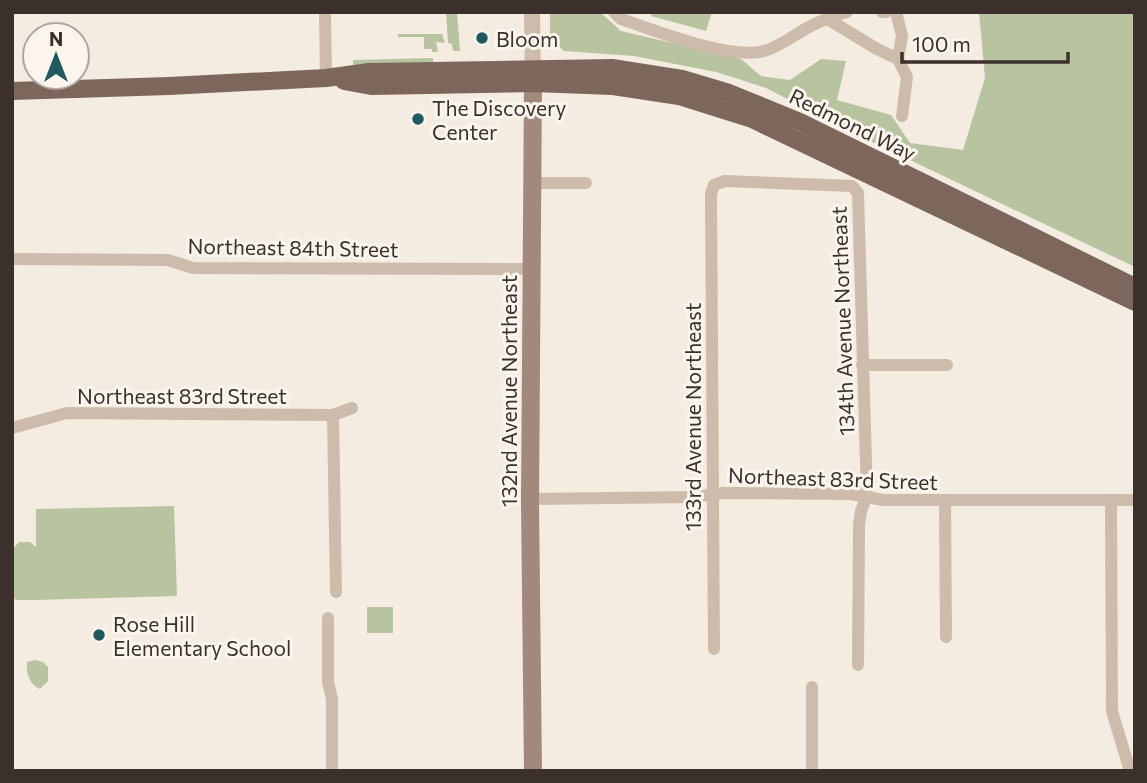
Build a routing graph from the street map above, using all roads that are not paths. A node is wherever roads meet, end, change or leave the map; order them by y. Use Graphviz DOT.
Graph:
graph roads {
  1 [pos="325,12"];
  2 [pos="532,12"];
  3 [pos="614,12"];
  4 [pos="847,12"];
  5 [pos="896,12"];
  6 [pos="826,18"];
  7 [pos="898,59"];
  8 [pos="533,76"];
  9 [pos="326,78"];
  10 [pos="12,91"];
  11 [pos="902,116"];
  12 [pos="532,183"];
  13 [pos="586,183"];
  14 [pos="852,186"];
  15 [pos="12,259"];
  16 [pos="531,269"];
  17 [pos="1135,287"];
  18 [pos="1135,302"];
  19 [pos="862,365"];
  20 [pos="947,365"];
  21 [pos="352,408"];
  22 [pos="334,415"];
  23 [pos="12,428"];
  24 [pos="711,495"];
  25 [pos="867,496"];
  26 [pos="530,499"];
  27 [pos="945,500"];
  28 [pos="1111,500"];
  29 [pos="1135,500"];
  30 [pos="336,592"];
  31 [pos="328,618"];
  32 [pos="946,637"];
  33 [pos="714,649"];
  34 [pos="858,665"];
  35 [pos="812,687"];
  36 [pos="332,771"];
  37 [pos="533,771"];
  38 [pos="812,771"];
  39 [pos="1130,771"];
  1 -- 9 [label="street"];
  2 -- 8 [label="street, 132nd Avenue Northeast"];
  3 -- 6 [label="street"];
  4 -- 6 [label="street"];
  5 -- 7 [label="street"];
  6 -- 7 [label="street"];
  7 -- 11 [label="street"];
  8 -- 9 [label="main road"];
  8 -- 12 [label="main road, 132nd Avenue Northeast"];
  8 -- 17 [label="main road, Redmond Way"];
  8 -- 18 [label="main road, Redmond Way"];
  9 -- 10 [label="main road"];
  12 -- 13 [label="street"];
  12 -- 16 [label="main road, 132nd Avenue Northeast"];
  14 -- 19 [label="street, 134th Avenue Northeast"];
  14 -- 24 [label="street, 133rd Avenue Northeast"];
  15 -- 16 [label="street, Northeast 84th Street"];
  16 -- 26 [label="main road, 132nd Avenue Northeast"];
  19 -- 20 [label="street"];
  19 -- 25 [label="street, 134th Avenue Northeast"];
  21 -- 22 [label="street, Northeast 83rd Street"];
  22 -- 23 [label="street, Northeast 83rd Street"];
  22 -- 30 [label="street"];
  24 -- 25 [label="street, Northeast 83rd Street"];
  24 -- 26 [label="street, Northeast 83rd Street"];
  24 -- 33 [label="street, 133rd Avenue Northeast"];
  25 -- 27 [label="street, Northeast 83rd Street"];
  25 -- 34 [label="street, 134th Avenue Northeast"];
  26 -- 37 [label="main road, 132nd Avenue Northeast"];
  27 -- 28 [label="street, Northeast 83rd Street"];
  27 -- 32 [label="street"];
  28 -- 29 [label="street, Northeast 83rd Street"];
  28 -- 39 [label="street"];
  31 -- 36 [label="street"];
  35 -- 38 [label="street"];
}
